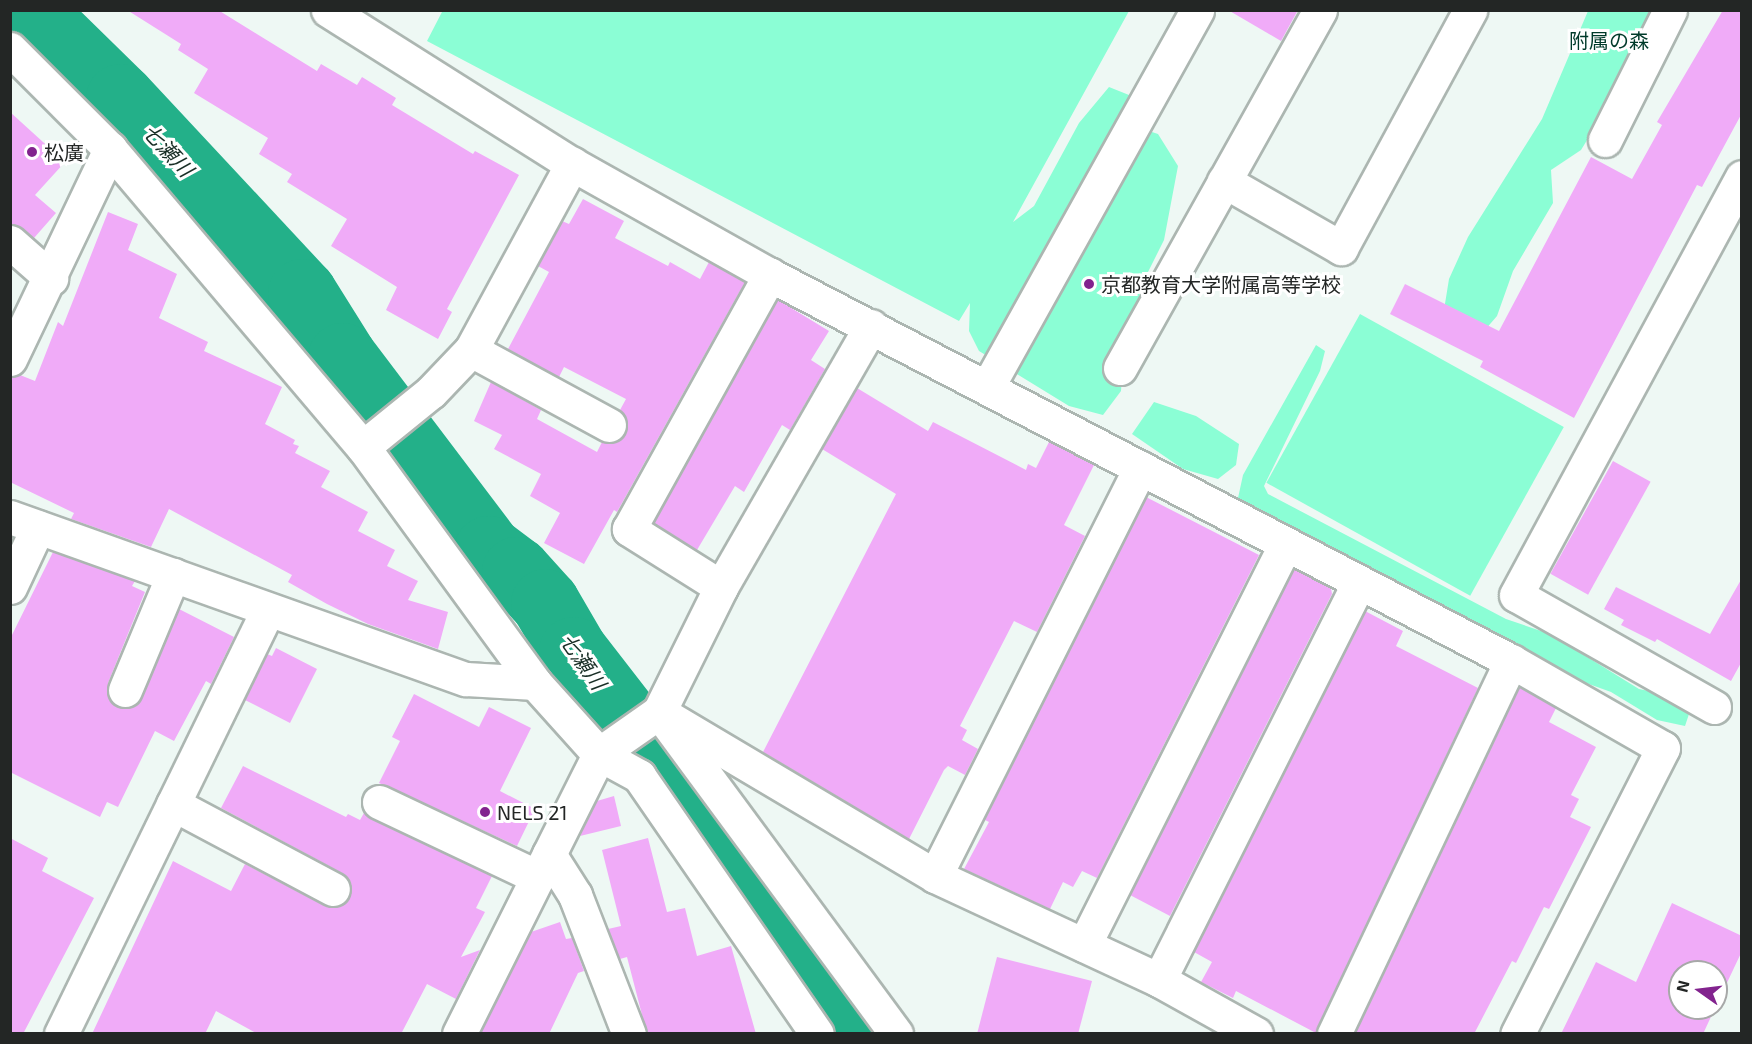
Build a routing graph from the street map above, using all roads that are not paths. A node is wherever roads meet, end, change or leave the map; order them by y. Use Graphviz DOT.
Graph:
graph roads {
  1 [pos="328,10"];
  2 [pos="1197,10"];
  3 [pos="1320,10"];
  4 [pos="1670,10"];
  5 [pos="1466,12"];
  6 [pos="10,49"];
  7 [pos="1605,140"];
  8 [pos="110,149"];
  9 [pos="573,164"];
  10 [pos="1742,177"];
  11 [pos="1224,181"];
  12 [pos="10,242"];
  13 [pos="770,274"];
  14 [pos="51,278"];
  15 [pos="871,326"];
  16 [pos="471,350"];
  17 [pos="10,359"];
  18 [pos="1120,368"];
  19 [pos="987,386"];
  20 [pos="609,425"];
  21 [pos="372,440"];
  22 [pos="1140,468"];
  23 [pos="24,522"];
  24 [pos="1285,545"];
  25 [pos="173,575"];
  26 [pos="1358,584"];
  27 [pos="10,587"];
  28 [pos="721,587"];
  29 [pos="268,610"];
  30 [pos="1511,661"];
  31 [pos="535,683"];
  32 [pos="125,690"];
  33 [pos="1714,707"];
  34 [pos="654,715"];
  35 [pos="610,745"];
  36 [pos="379,802"];
  37 [pos="173,804"];
  38 [pos="543,866"];
  39 [pos="935,876"];
  40 [pos="333,889"];
  41 [pos="1084,945"];
  42 [pos="1159,980"];
  43 [pos="62,1034"];
  44 [pos="459,1034"];
  45 [pos="629,1034"];
  46 [pos="817,1034"];
  47 [pos="896,1034"];
  48 [pos="1256,1034"];
  49 [pos="1334,1034"];
  50 [pos="1517,1034"];
  1 -- 9 [label="street"];
  2 -- 19 [label="street"];
  3 -- 11 [label="street"];
  4 -- 7 [label="street"];
  5 -- 11 [label="street"];
  6 -- 8 [label="street"];
  8 -- 14 [label="street"];
  8 -- 21 [label="street"];
  9 -- 13 [label="street"];
  9 -- 16 [label="street"];
  10 -- 33 [label="street"];
  11 -- 18 [label="street"];
  12 -- 14 [label="street"];
  13 -- 15 [label="street"];
  13 -- 28 [label="street"];
  14 -- 17 [label="street"];
  15 -- 19 [label="street"];
  15 -- 28 [label="street"];
  16 -- 20 [label="street"];
  16 -- 21 [label="street"];
  19 -- 22 [label="street"];
  21 -- 31 [label="street"];
  22 -- 24 [label="street"];
  22 -- 39 [label="street"];
  23 -- 25 [label="street"];
  23 -- 27 [label="street"];
  24 -- 26 [label="street"];
  24 -- 41 [label="street"];
  25 -- 29 [label="street"];
  25 -- 32 [label="street"];
  26 -- 30 [label="street"];
  26 -- 42 [label="street"];
  28 -- 34 [label="street"];
  29 -- 31 [label="street"];
  29 -- 37 [label="street"];
  30 -- 49 [label="street"];
  30 -- 50 [label="street"];
  31 -- 35 [label="street"];
  34 -- 35 [label="street"];
  34 -- 39 [label="street"];
  34 -- 47 [label="street"];
  35 -- 38 [label="street"];
  35 -- 46 [label="street"];
  36 -- 38 [label="street"];
  37 -- 40 [label="street"];
  37 -- 43 [label="street"];
  38 -- 44 [label="street"];
  38 -- 45 [label="street"];
  39 -- 41 [label="street"];
  41 -- 42 [label="street"];
  42 -- 48 [label="street"];
}
